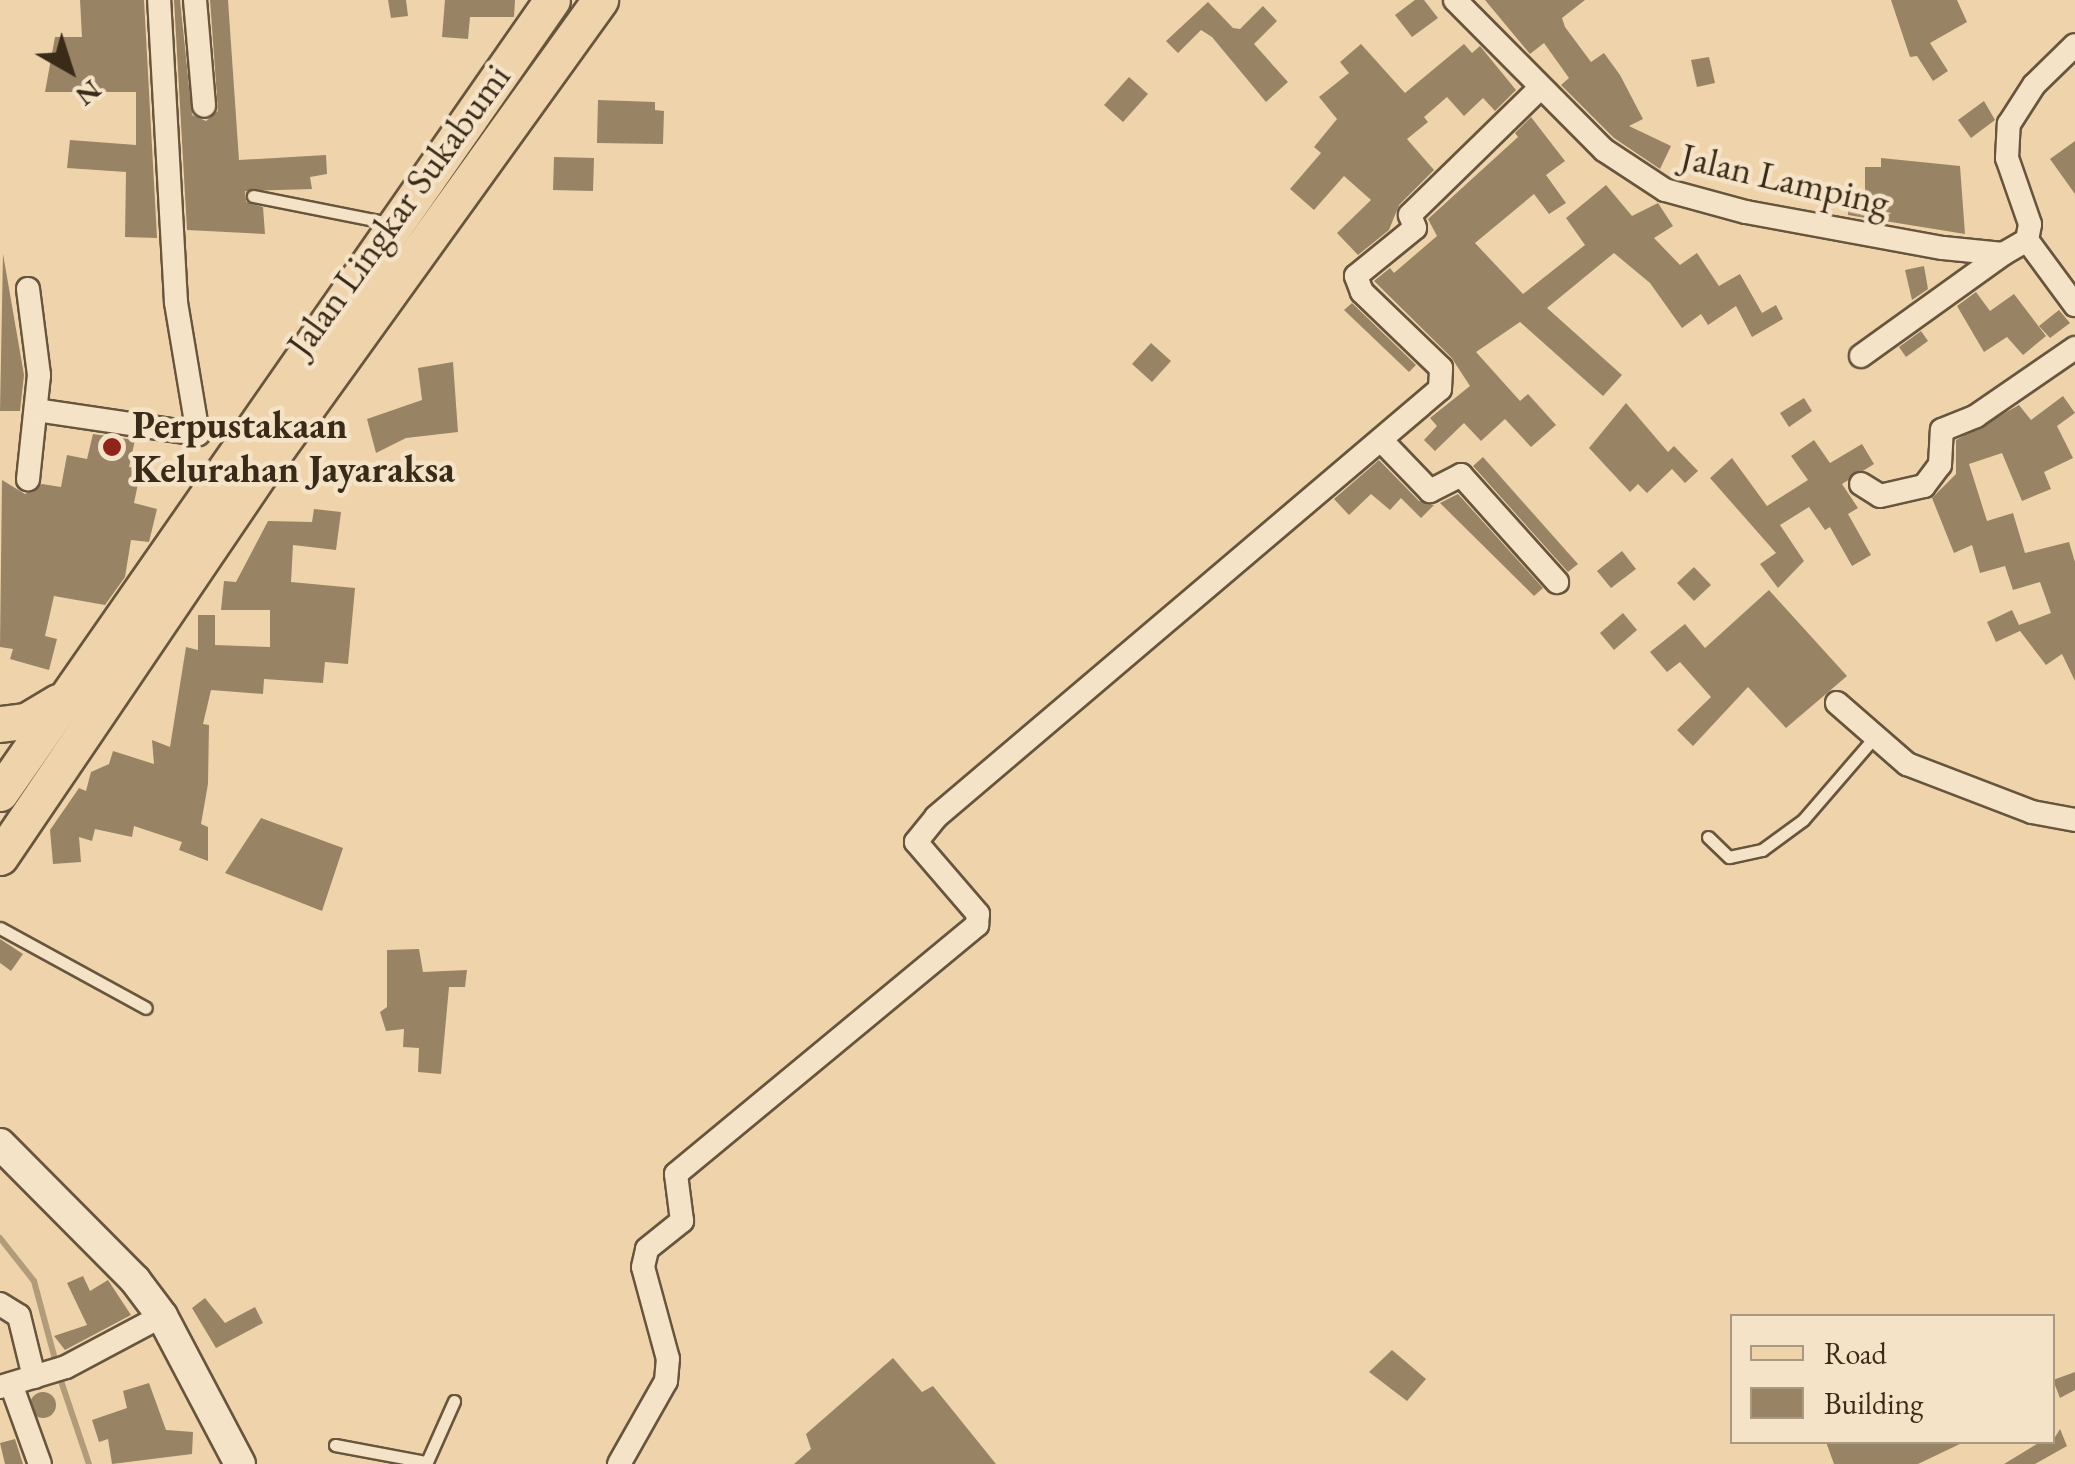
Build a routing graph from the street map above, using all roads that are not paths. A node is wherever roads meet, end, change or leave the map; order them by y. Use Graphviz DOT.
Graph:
graph roads {
  1 [pos="159,0"];
  2 [pos="195,0"];
  3 [pos="552,0"];
  4 [pos="600,0"];
  5 [pos="1455,0"];
  6 [pos="2075,46"];
  7 [pos="1540,88"];
  8 [pos="487,94"];
  9 [pos="204,106"];
  10 [pos="520,114"];
  11 [pos="253,196"];
  12 [pos="398,226"];
  13 [pos="2027,240"];
  14 [pos="2003,254"];
  15 [pos="28,288"];
  16 [pos="2075,305"];
  17 [pos="2075,348"];
  18 [pos="1860,356"];
  19 [pos="36,410"];
  20 [pos="1381,440"];
  21 [pos="28,479"];
  22 [pos="1861,484"];
  23 [pos="1557,582"];
  24 [pos="68,694"];
  25 [pos="1836,703"];
  26 [pos="0,724"];
  27 [pos="1872,740"];
  28 [pos="0,793"];
  29 [pos="2075,820"];
  30 [pos="1708,836"];
  31 [pos="0,858"];
  32 [pos="0,928"];
  33 [pos="146,1008"];
  34 [pos="0,1144"];
  35 [pos="0,1304"];
  36 [pos="162,1316"];
  37 [pos="52,1372"];
  38 [pos="6,1386"];
  39 [pos="454,1401"];
  40 [pos="335,1444"];
  41 [pos="426,1463"];
  42 [pos="40,1464"];
  43 [pos="240,1464"];
  44 [pos="619,1464"];
  1 -- 19 [label="street"];
  2 -- 9 [label="street"];
  3 -- 8 [label="main road, Jalan Lingkar Sukabumi"];
  4 -- 10 [label="main road, Jalan Lingkar Sukabumi"];
  5 -- 7 [label="street, Jalan Lamping"];
  6 -- 13 [label="street"];
  7 -- 14 [label="street, Jalan Lamping"];
  7 -- 20 [label="street"];
  8 -- 10 [label="main road"];
  8 -- 12 [label="main road, Jalan Lingkar Sukabumi"];
  10 -- 31 [label="main road, Jalan Lingkar Sukabumi"];
  11 -- 12 [label="lane"];
  12 -- 24 [label="main road, Jalan Lingkar Sukabumi"];
  13 -- 14 [label="street"];
  13 -- 16 [label="street"];
  14 -- 18 [label="street"];
  15 -- 19 [label="street"];
  17 -- 22 [label="street"];
  19 -- 21 [label="street"];
  20 -- 23 [label="street"];
  20 -- 44 [label="street"];
  24 -- 26 [label="main road"];
  24 -- 28 [label="main road, Jalan Lingkar Sukabumi"];
  25 -- 27 [label="street"];
  27 -- 29 [label="street"];
  27 -- 30 [label="lane"];
  32 -- 33 [label="lane"];
  34 -- 36 [label="main road"];
  35 -- 37 [label="street"];
  36 -- 37 [label="street"];
  36 -- 43 [label="main road"];
  37 -- 38 [label="street"];
  38 -- 42 [label="street"];
  39 -- 41 [label="lane"];
  40 -- 41 [label="lane"];
}
